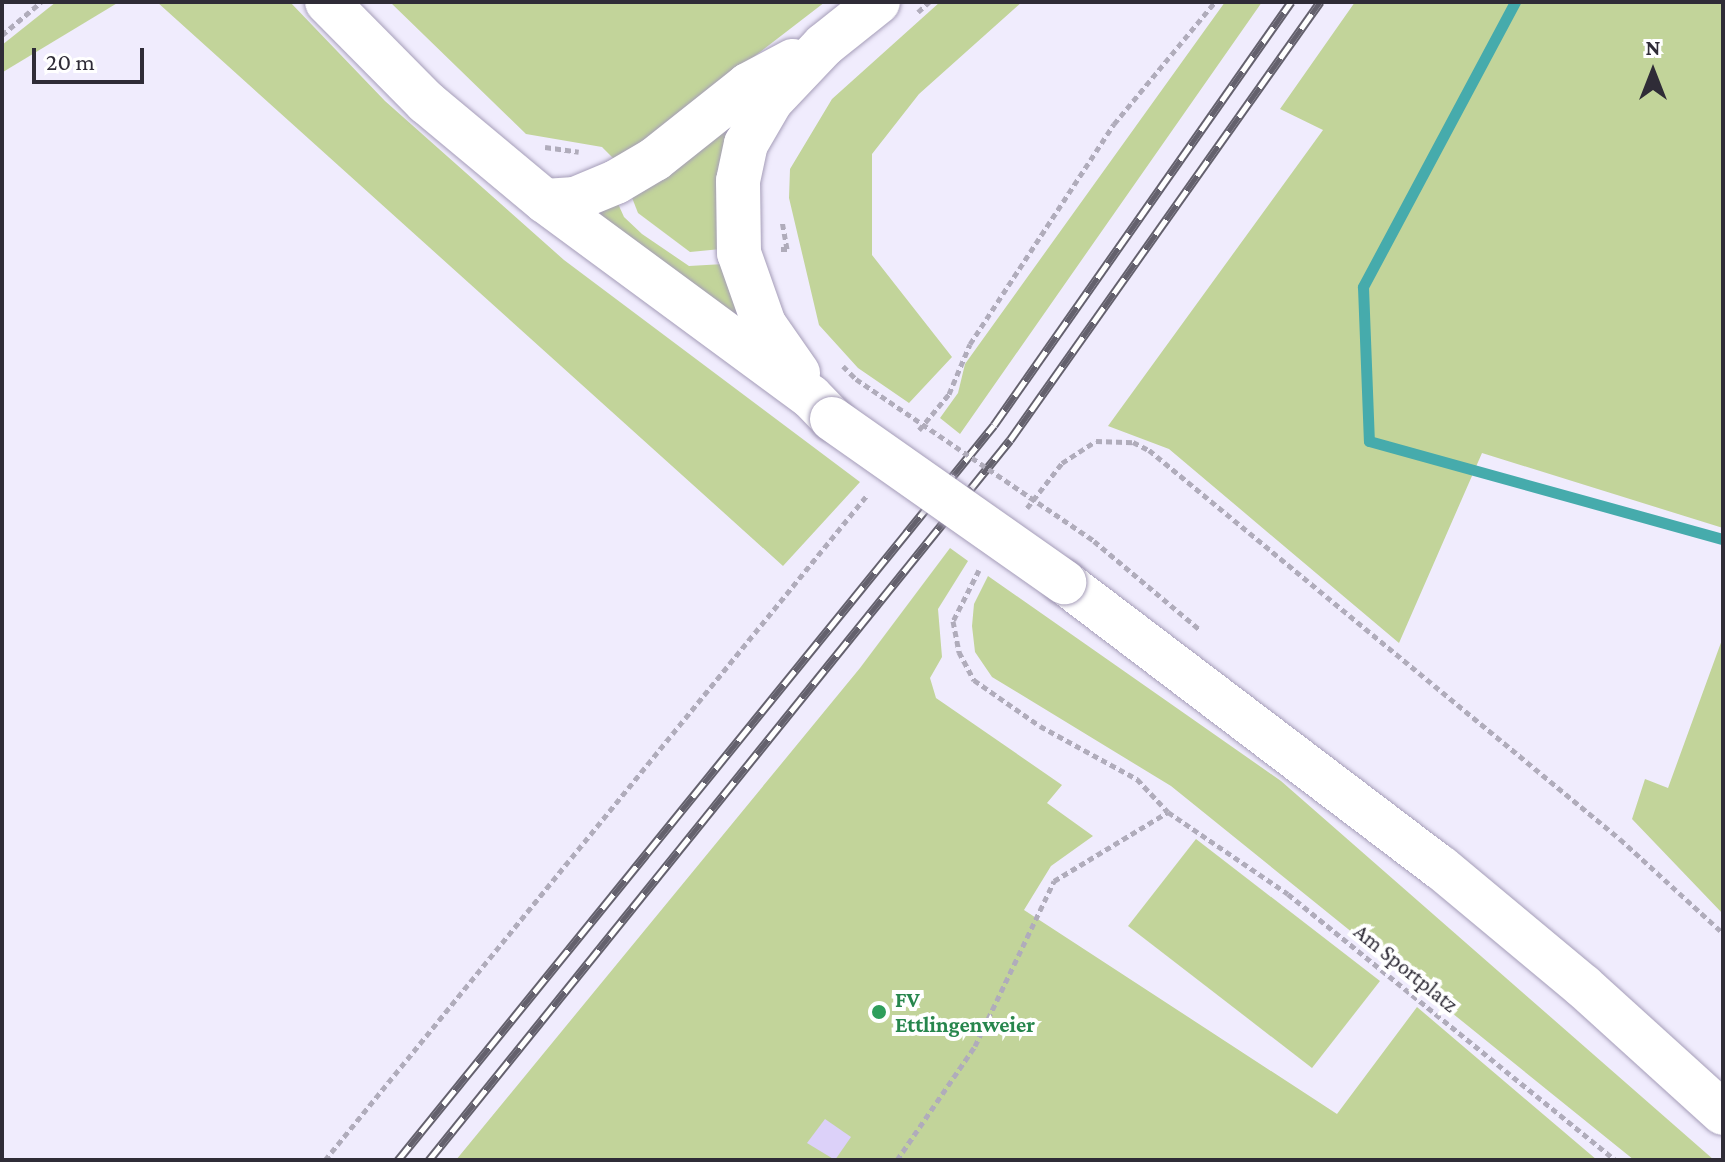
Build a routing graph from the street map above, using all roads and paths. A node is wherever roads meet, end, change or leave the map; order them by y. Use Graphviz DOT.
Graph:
graph roads {
  1 [pos="41,2"];
  2 [pos="327,2"];
  3 [pos="878,2"];
  4 [pos="1215,2"];
  5 [pos="2,35"];
  6 [pos="824,45"];
  7 [pos="545,201"];
  8 [pos="856,379"];
  9 [pos="822,408"];
  10 [pos="909,443"];
  11 [pos="1149,450"];
  12 [pos="879,481"];
  13 [pos="1094,541"];
  14 [pos="1723,933"];
  15 [pos="1723,1113"];
  16 [pos="325,1160"];
  17 [pos="897,1160"];
  18 [pos="1615,1160"];
  1 -- 5 [label="path"];
  2 -- 7 [label="main road"];
  3 -- 6 [label="main road"];
  4 -- 10 [label="path"];
  6 -- 7 [label="main road"];
  6 -- 9 [label="main road"];
  7 -- 9 [label="main road"];
  8 -- 13 [label="path, bridge"];
  9 -- 15 [label="main road, bridge"];
  11 -- 14 [label="path"];
  12 -- 16 [label="path"];
  17 -- 18 [label="path, Am Sportplatz"];
}
